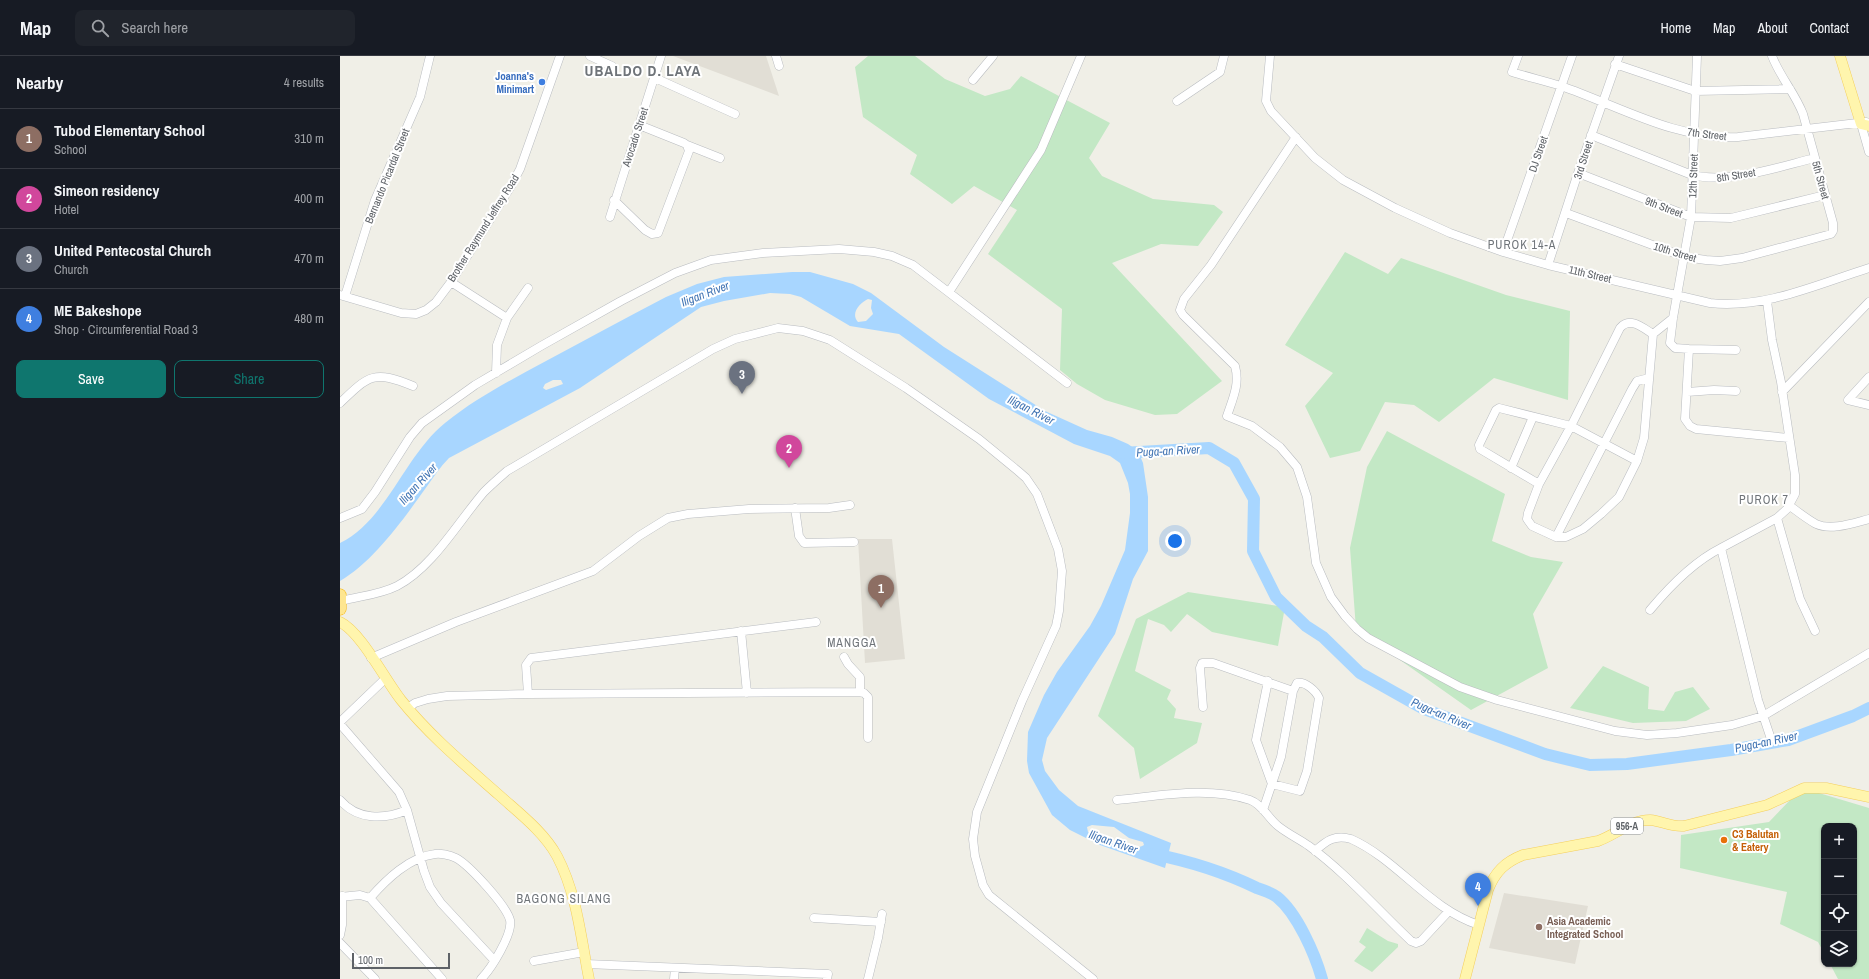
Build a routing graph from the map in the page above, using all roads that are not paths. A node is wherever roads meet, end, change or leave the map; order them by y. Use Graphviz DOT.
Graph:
graph roads {
  1 [pos="430,56"];
  2 [pos="560,56"];
  3 [pos="590,56"];
  4 [pos="661,56"];
  5 [pos="776,56"];
  6 [pos="993,56"];
  7 [pos="1081,56"];
  8 [pos="1224,56"];
  9 [pos="1270,56"];
  10 [pos="1518,56"];
  11 [pos="1572,56"];
  12 [pos="1619,56"];
  13 [pos="1696,56"];
  14 [pos="1772,56"];
  15 [pos="1840,56"];
  16 [pos="1615,64"];
  17 [pos="612,66"];
  18 [pos="779,66"];
  19 [pos="655,78"];
  20 [pos="974,80"];
  21 [pos="1561,86"];
  22 [pos="1790,89"];
  23 [pos="1695,92"];
  24 [pos="1177,101"];
  25 [pos="1602,103"];
  26 [pos="735,114"];
  27 [pos="1866,124"];
  28 [pos="639,125"];
  29 [pos="1807,129"];
  30 [pos="1695,134"];
  31 [pos="1591,135"];
  32 [pos="1296,137"];
  33 [pos="687,145"];
  34 [pos="1869,152"];
  35 [pos="720,158"];
  36 [pos="1815,158"];
  37 [pos="1578,173"];
  38 [pos="1692,175"];
  39 [pos="1825,195"];
  40 [pos="614,200"];
  41 [pos="1566,213"];
  42 [pos="610,217"];
  43 [pos="1691,217"];
  44 [pos="1833,231"];
  45 [pos="1504,252"];
  46 [pos="1685,257"];
  47 [pos="1548,265"];
  48 [pos="1869,268"];
  49 [pos="451,282"];
  50 [pos="528,288"];
  51 [pos="949,292"];
  52 [pos="342,295"];
  53 [pos="1677,295"];
  54 [pos="1767,301"];
  55 [pos="1869,302"];
  56 [pos="507,318"];
  57 [pos="1672,318"];
  58 [pos="1653,334"];
  59 [pos="1689,349"];
  60 [pos="1736,350"];
  61 [pos="496,373"];
  62 [pos="1869,377"];
  63 [pos="1649,378"];
  64 [pos="1067,383"];
  65 [pos="413,386"];
  66 [pos="1687,392"];
  67 [pos="1736,392"];
  68 [pos="1782,392"];
  69 [pos="340,403"];
  70 [pos="1869,405"];
  71 [pos="1533,416"];
  72 [pos="1571,426"];
  73 [pos="1789,438"];
  74 [pos="1604,443"];
  75 [pos="1637,461"];
  76 [pos="1511,468"];
  77 [pos="1539,484"];
  78 [pos="850,505"];
  79 [pos="1790,506"];
  80 [pos="795,508"];
  81 [pos="340,518"];
  82 [pos="1777,518"];
  83 [pos="1869,519"];
  84 [pos="1556,537"];
  85 [pos="854,542"];
  86 [pos="1721,548"];
  87 [pos="340,602"];
  88 [pos="1650,610"];
  89 [pos="340,622"];
  90 [pos="816,622"];
  91 [pos="741,631"];
  92 [pos="1815,631"];
  93 [pos="1869,653"];
  94 [pos="844,657"];
  95 [pos="371,658"];
  96 [pos="385,679"];
  97 [pos="1268,681"];
  98 [pos="1293,691"];
  99 [pos="860,692"];
  100 [pos="747,693"];
  101 [pos="528,694"];
  102 [pos="408,708"];
  103 [pos="1203,708"];
  104 [pos="1763,716"];
  105 [pos="340,723"];
  106 [pos="868,738"];
  107 [pos="1771,739"];
  108 [pos="1272,784"];
  109 [pos="1869,797"];
  110 [pos="340,800"];
  111 [pos="1117,800"];
  112 [pos="407,810"];
  113 [pos="1263,810"];
  114 [pos="1314,851"];
  115 [pos="420,859"];
  116 [pos="341,897"];
  117 [pos="370,898"];
  118 [pos="1449,911"];
  119 [pos="814,918"];
  120 [pos="1479,925"];
  121 [pos="340,935"];
  122 [pos="340,943"];
  123 [pos="584,952"];
  124 [pos="494,960"];
  125 [pos="534,961"];
  126 [pos="586,964"];
  127 [pos="675,968"];
  128 [pos="375,979"];
  129 [pos="442,979"];
  130 [pos="481,979"];
  131 [pos="589,979"];
  132 [pos="674,979"];
  133 [pos="827,979"];
  134 [pos="868,979"];
  135 [pos="1093,979"];
  136 [pos="1465,979"];
  1 -- 52 [label="street, Bernando Picardal Street"];
  2 -- 49 [label="street, Brother Raymund Jeffrey Road"];
  3 -- 17 [label="street"];
  4 -- 19 [label="street, Avocado Street"];
  5 -- 18 [label="street"];
  6 -- 20 [label="street"];
  7 -- 51 [label="street"];
  8 -- 24 [label="street"];
  9 -- 32 [label="street, 11th Street"];
  10 -- 21 [label="street, 7th Street"];
  11 -- 21 [label="street, DJ Street"];
  12 -- 16 [label="street, 3rd Street"];
  13 -- 23 [label="street, 12th Street"];
  14 -- 22 [label="street, 5th Street"];
  15 -- 27 [label="main road"];
  16 -- 23 [label="street"];
  16 -- 25 [label="street, 3rd Street"];
  19 -- 26 [label="street"];
  19 -- 28 [label="street, Avocado Street"];
  21 -- 25 [label="street, 7th Street"];
  21 -- 45 [label="street, DJ Street"];
  22 -- 23 [label="street"];
  22 -- 29 [label="street, 5th Street"];
  23 -- 30 [label="street, 12th Street"];
  25 -- 30 [label="street, 7th Street"];
  25 -- 31 [label="street, 3rd Street"];
  27 -- 29 [label="street, 7th Street"];
  27 -- 34 [label="street"];
  28 -- 33 [label="street"];
  28 -- 40 [label="street, Avocado Street"];
  29 -- 30 [label="street, 7th Street"];
  29 -- 36 [label="street, 5th Street"];
  30 -- 38 [label="street, 12th Street"];
  31 -- 37 [label="street, 3rd Street"];
  31 -- 38 [label="street, 8th Street"];
  32 -- 45 [label="street, 11th Street"];
  32 -- 104 [label="street"];
  33 -- 35 [label="street"];
  33 -- 40 [label="street"];
  36 -- 38 [label="street, 8th Street"];
  36 -- 39 [label="street, 5th Street"];
  37 -- 41 [label="street, 3rd Street"];
  37 -- 43 [label="street, 9th Street"];
  38 -- 43 [label="street, 12th Street"];
  39 -- 43 [label="street, 9th Street"];
  39 -- 44 [label="street, 5th Street"];
  40 -- 42 [label="street, Avocado Street"];
  41 -- 46 [label="street, 10th Street"];
  41 -- 47 [label="street, 3rd Street"];
  43 -- 46 [label="street, 12th Street"];
  44 -- 46 [label="street, 10th Street"];
  45 -- 47 [label="street, 11th Street"];
  46 -- 53 [label="street, 12th Street"];
  47 -- 53 [label="street, 11th Street"];
  48 -- 54 [label="street, 11th Street"];
  49 -- 52 [label="street, Brother Raymund Jeffrey Road"];
  49 -- 56 [label="street"];
  50 -- 56 [label="street"];
  51 -- 61 [label="street"];
  51 -- 64 [label="street"];
  53 -- 54 [label="street, 11th Street"];
  53 -- 57 [label="street, 12th Street"];
  54 -- 68 [label="street"];
  55 -- 68 [label="street"];
  56 -- 61 [label="street"];
  57 -- 58 [label="street"];
  57 -- 59 [label="street, 12th Street"];
  58 -- 63 [label="street"];
  58 -- 72 [label="street"];
  59 -- 60 [label="street, 12th Street"];
  59 -- 66 [label="street"];
  61 -- 81 [label="street"];
  62 -- 70 [label="street"];
  63 -- 74 [label="street"];
  63 -- 75 [label="street"];
  65 -- 69 [label="street"];
  66 -- 67 [label="street"];
  66 -- 73 [label="street"];
  68 -- 73 [label="street"];
  71 -- 72 [label="street"];
  71 -- 76 [label="street"];
  71 -- 76 [label="street"];
  72 -- 74 [label="street"];
  72 -- 77 [label="street"];
  73 -- 79 [label="street"];
  74 -- 75 [label="street"];
  74 -- 84 [label="street"];
  75 -- 84 [label="street"];
  76 -- 77 [label="street"];
  77 -- 84 [label="street"];
  78 -- 80 [label="street"];
  79 -- 82 [label="street"];
  79 -- 83 [label="street"];
  80 -- 85 [label="street"];
  80 -- 95 [label="street"];
  82 -- 86 [label="street"];
  82 -- 92 [label="street"];
  86 -- 88 [label="street"];
  86 -- 104 [label="street"];
  87 -- 135 [label="street"];
  89 -- 95 [label="main road"];
  90 -- 91 [label="street"];
  91 -- 100 [label="street"];
  91 -- 101 [label="street"];
  93 -- 104 [label="street"];
  94 -- 99 [label="street"];
  95 -- 96 [label="main road"];
  96 -- 102 [label="main road"];
  96 -- 105 [label="street"];
  97 -- 98 [label="street"];
  97 -- 103 [label="street"];
  97 -- 108 [label="street"];
  98 -- 108 [label="street"];
  98 -- 108 [label="street"];
  99 -- 100 [label="street"];
  99 -- 106 [label="street"];
  100 -- 101 [label="street"];
  101 -- 102 [label="street"];
  102 -- 123 [label="main road"];
  104 -- 107 [label="street"];
  105 -- 112 [label="street"];
  108 -- 113 [label="street"];
  109 -- 120 [label="main road, 956-A"];
  110 -- 112 [label="street"];
  111 -- 113 [label="street"];
  112 -- 115 [label="street"];
  113 -- 114 [label="street"];
  114 -- 118 [label="street"];
  114 -- 118 [label="street"];
  115 -- 117 [label="street"];
  115 -- 124 [label="street"];
  115 -- 124 [label="street"];
  116 -- 117 [label="street"];
  116 -- 121 [label="street"];
  117 -- 129 [label="street"];
  118 -- 120 [label="street"];
  119 -- 134 [label="street"];
  120 -- 136 [label="main road, 956-A"];
  122 -- 128 [label="street"];
  123 -- 125 [label="street"];
  123 -- 126 [label="main road"];
  124 -- 130 [label="street"];
  126 -- 127 [label="street"];
  126 -- 131 [label="main road"];
  127 -- 132 [label="street"];
  127 -- 133 [label="street"];
}
